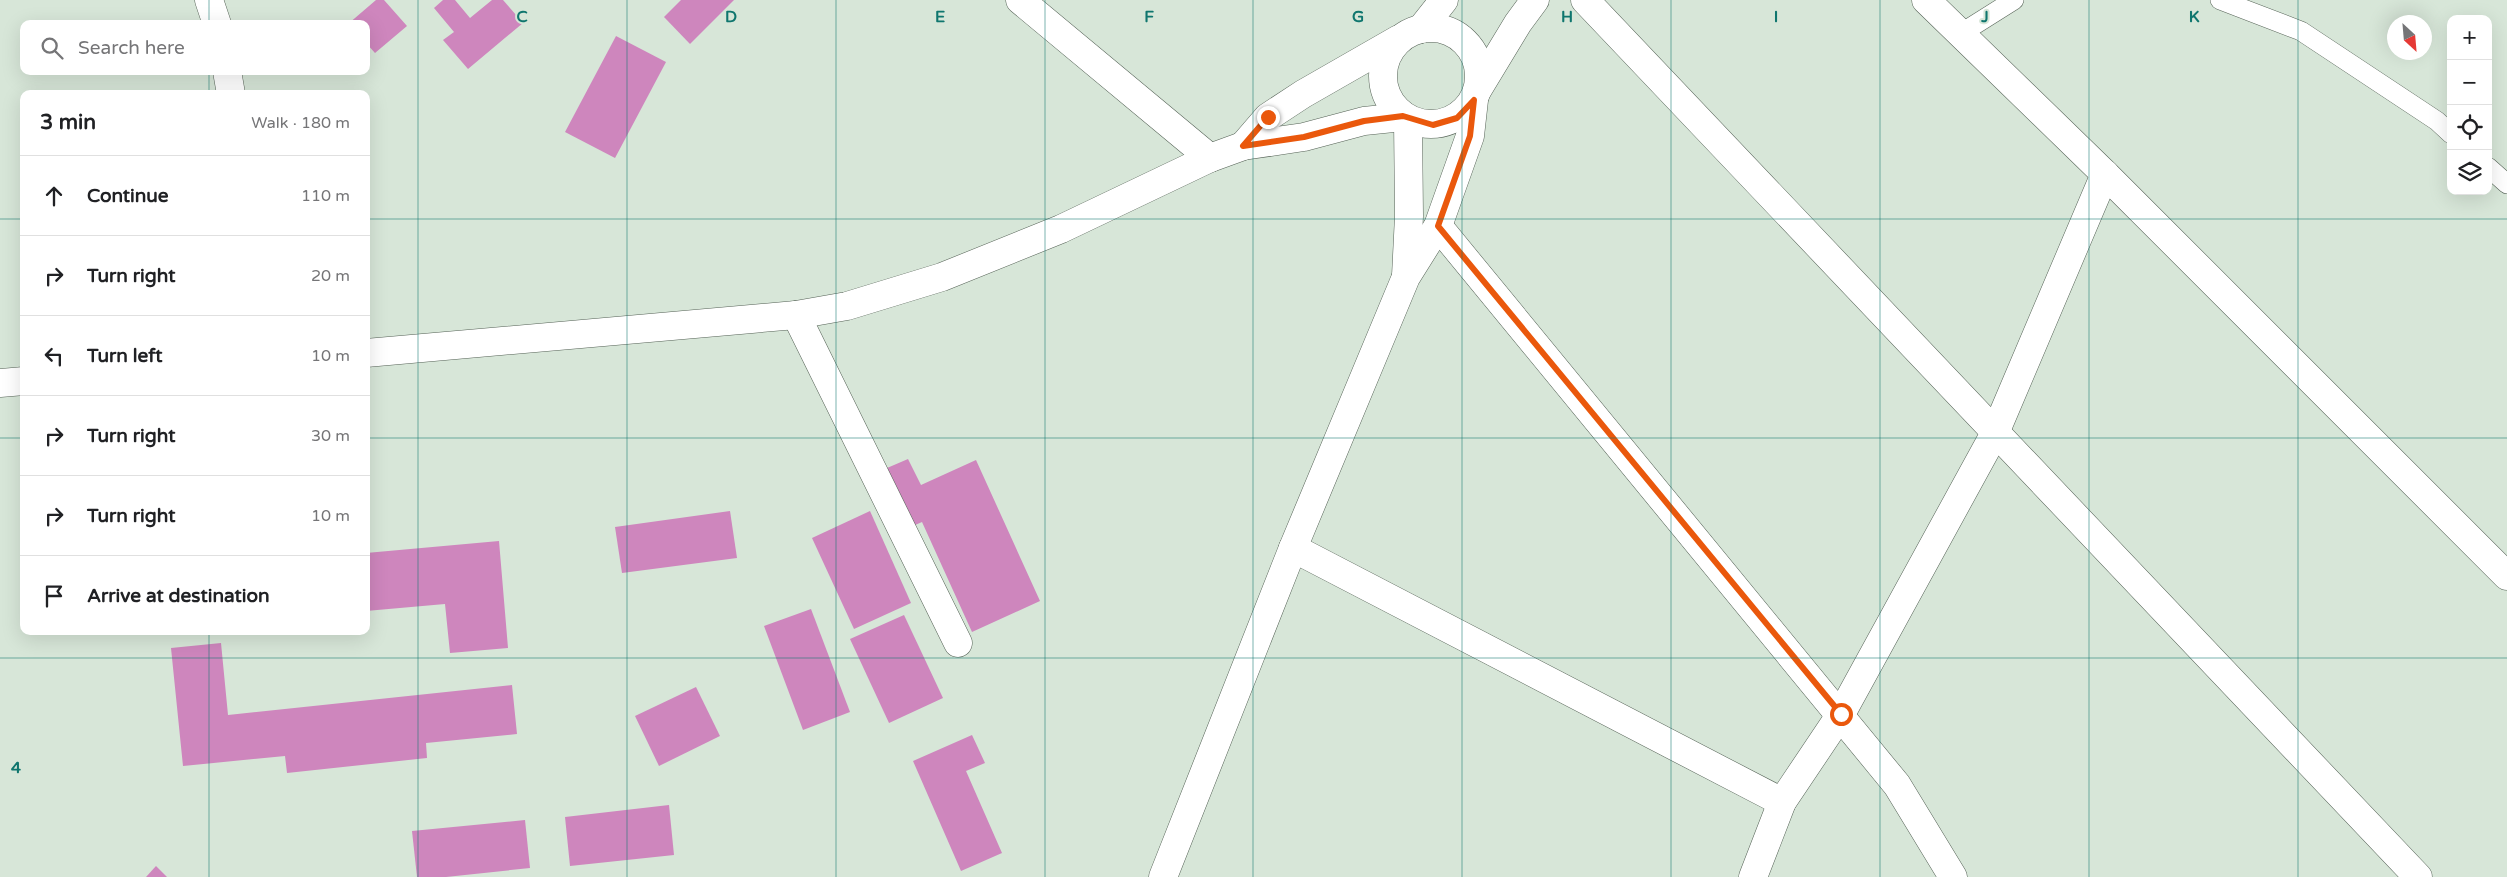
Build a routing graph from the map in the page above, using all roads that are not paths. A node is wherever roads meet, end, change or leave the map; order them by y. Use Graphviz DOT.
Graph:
graph roads {
  1 [pos="209,0"];
  2 [pos="1020,0"];
  3 [pos="1444,0"];
  4 [pos="1535,0"];
  5 [pos="1585,0"];
  6 [pos="2014,0"];
  7 [pos="2220,0"];
  8 [pos="1937,4"];
  9 [pos="216,20"];
  10 [pos="1414,32"];
  11 [pos="1960,34"];
  12 [pos="228,75"];
  13 [pos="230,90"];
  14 [pos="1476,94"];
  15 [pos="1406,118"];
  16 [pos="2447,131"];
  17 [pos="1243,146"];
  18 [pos="1210,158"];
  19 [pos="2492,171"];
  20 [pos="2105,174"];
  21 [pos="2507,184"];
  22 [pos="1438,226"];
  23 [pos="1406,277"];
  24 [pos="796,315"];
  25 [pos="370,353"];
  26 [pos="20,381"];
  27 [pos="0,382"];
  28 [pos="1995,433"];
  29 [pos="1293,548"];
  30 [pos="2507,576"];
  31 [pos="958,643"];
  32 [pos="1841,714"];
  33 [pos="1782,802"];
  34 [pos="1163,877"];
  35 [pos="1753,877"];
  36 [pos="1953,877"];
  37 [pos="2418,877"];
  1 -- 9 [label="street"];
  2 -- 18 [label="street"];
  3 -- 10 [label="street"];
  4 -- 14 [label="street"];
  5 -- 28 [label="street"];
  6 -- 11 [label="lane"];
  7 -- 16 [label="lane"];
  8 -- 11 [label="street"];
  10 -- 14 [label="street"];
  10 -- 15 [label="street"];
  10 -- 17 [label="street"];
  11 -- 20 [label="street"];
  12 -- 13 [label="street"];
  14 -- 15 [label="street"];
  14 -- 22 [label="street"];
  15 -- 17 [label="street"];
  15 -- 23 [label="street"];
  17 -- 18 [label="street"];
  18 -- 24 [label="street"];
  19 -- 21 [label="lane"];
  20 -- 28 [label="street"];
  20 -- 30 [label="street"];
  22 -- 23 [label="street"];
  22 -- 32 [label="street"];
  23 -- 29 [label="street"];
  24 -- 25 [label="street"];
  24 -- 31 [label="street"];
  26 -- 27 [label="street"];
  28 -- 32 [label="street"];
  28 -- 37 [label="street"];
  29 -- 33 [label="street"];
  29 -- 34 [label="street"];
  32 -- 33 [label="street"];
  32 -- 36 [label="street"];
  33 -- 35 [label="street"];
}
